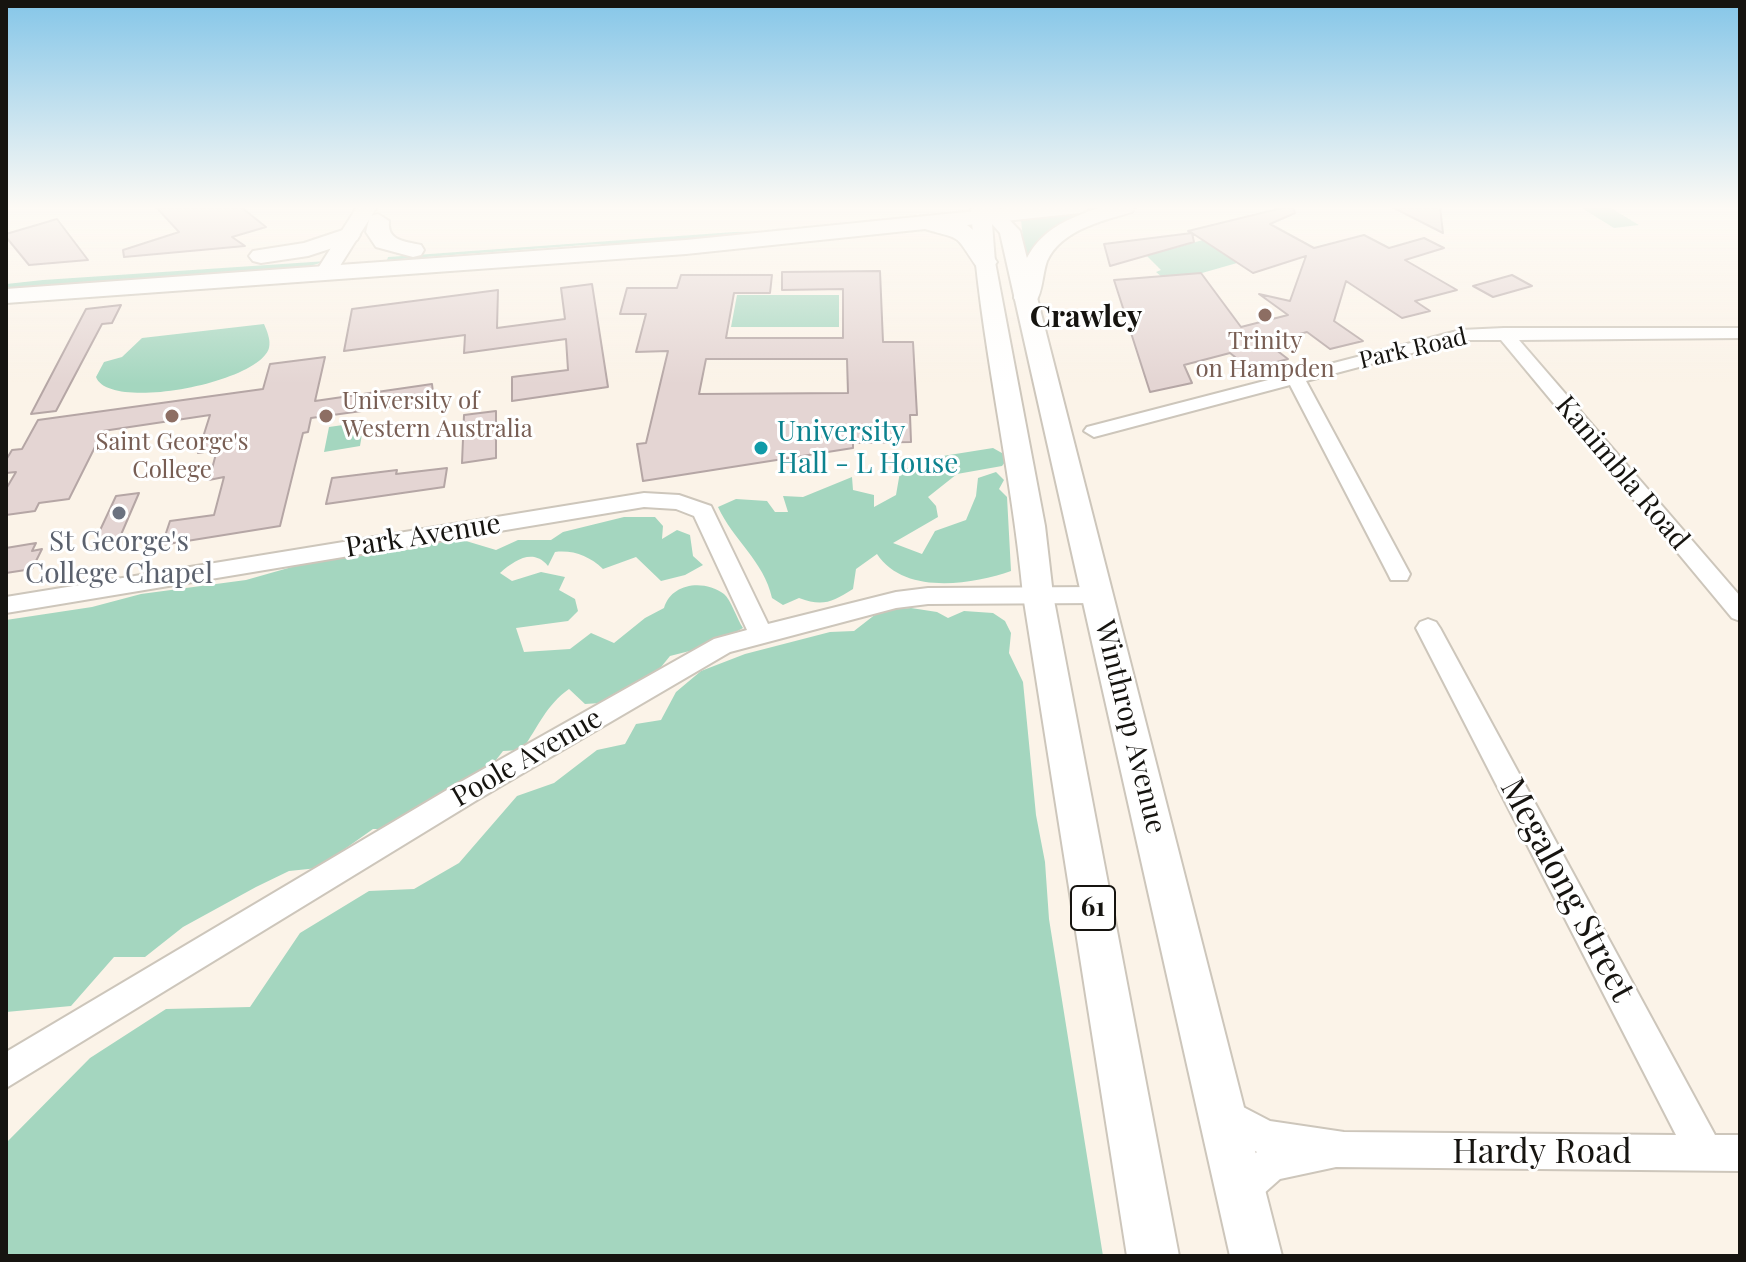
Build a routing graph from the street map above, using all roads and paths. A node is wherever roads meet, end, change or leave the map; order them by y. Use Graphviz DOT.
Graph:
graph roads {
  1 [pos="184,266"];
  2 [pos="267,266"];
  3 [pos="986,266"];
  4 [pos="1018,266"];
  5 [pos="1032,266"];
  6 [pos="6,280"];
  7 [pos="6,296"];
  8 [pos="1026,298"];
  9 [pos="1504,333"];
  10 [pos="1738,335"];
  11 [pos="1296,379"];
  12 [pos="1094,431"];
  13 [pos="1399,574"];
  14 [pos="1038,595"];
  15 [pos="1098,595"];
  16 [pos="1736,603"];
  17 [pos="6,605"];
  18 [pos="1428,628"];
  19 [pos="762,636"];
  20 [pos="6,1071"];
  21 [pos="1222,1112"];
  22 [pos="1344,1150"];
  23 [pos="1723,1153"];
  24 [pos="1240,1190"];
  25 [pos="1153,1256"];
  26 [pos="1256,1256"];
  1 -- 6 [label="highway"];
  2 -- 7 [label="highway"];
  3 -- 14 [label="main road, 61"];
  4 -- 8 [label="main road, Winthrop Avenue"];
  5 -- 8 [label="highway"];
  8 -- 15 [label="main road, Winthrop Avenue"];
  9 -- 10 [label="street, Park Road"];
  9 -- 11 [label="street, Park Road"];
  9 -- 16 [label="street, Kanimbla Road"];
  11 -- 12 [label="street, Park Road"];
  11 -- 13 [label="street"];
  14 -- 15 [label="street, Poole Avenue"];
  14 -- 19 [label="street, Poole Avenue"];
  14 -- 25 [label="main road, 61"];
  15 -- 21 [label="main road, Winthrop Avenue"];
  17 -- 19 [label="street, Park Avenue"];
  18 -- 23 [label="street, Megalong Street"];
  19 -- 20 [label="street, Poole Avenue"];
  21 -- 22 [label="street, Hardy Road"];
  21 -- 24 [label="main road, Winthrop Avenue"];
  22 -- 23 [label="street, Hardy Road"];
  22 -- 24 [label="street, Hardy Road"];
  24 -- 26 [label="main road, Winthrop Avenue"];
}
